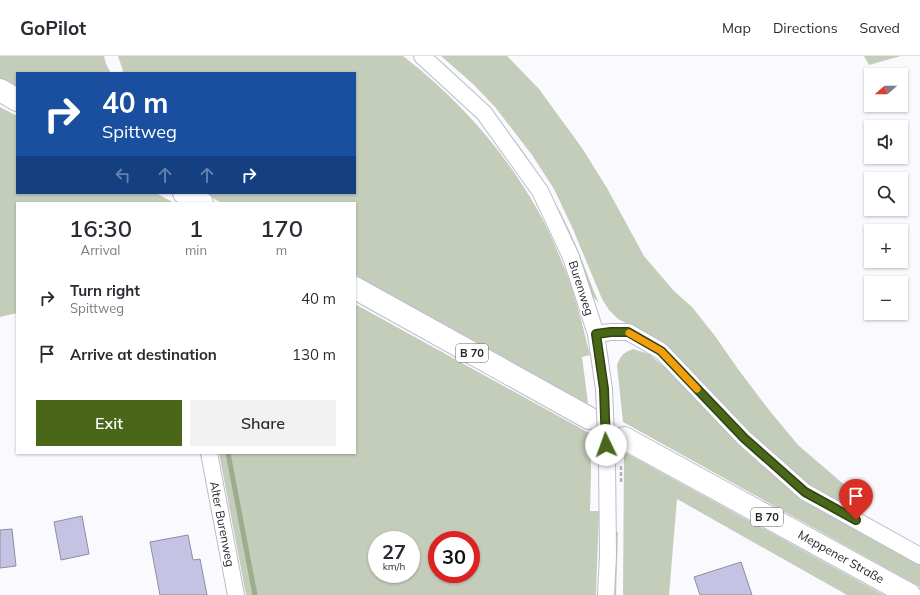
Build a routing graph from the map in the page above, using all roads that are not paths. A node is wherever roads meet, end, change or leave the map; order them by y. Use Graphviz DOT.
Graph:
graph roads {
  1 [pos="422,56"];
  2 [pos="0,90"];
  3 [pos="16,99"];
  4 [pos="186,194"];
  5 [pos="200,202"];
  6 [pos="356,289"];
  7 [pos="596,334"];
  8 [pos="589,418"];
  9 [pos="624,438"];
  10 [pos="209,454"];
  11 [pos="920,556"];
  12 [pos="236,595"];
  13 [pos="606,595"];
  14 [pos="910,595"];
  1 -- 7 [label="street, Burenweg"];
  2 -- 3 [label="main road"];
  4 -- 5 [label="main road"];
  6 -- 8 [label="main road, B 70"];
  7 -- 11 [label="street"];
  7 -- 13 [label="street, Burenweg, bridge"];
  9 -- 14 [label="main road, Meppener Straße / B 70"];
  10 -- 12 [label="street, Alter Burenweg"];
}
